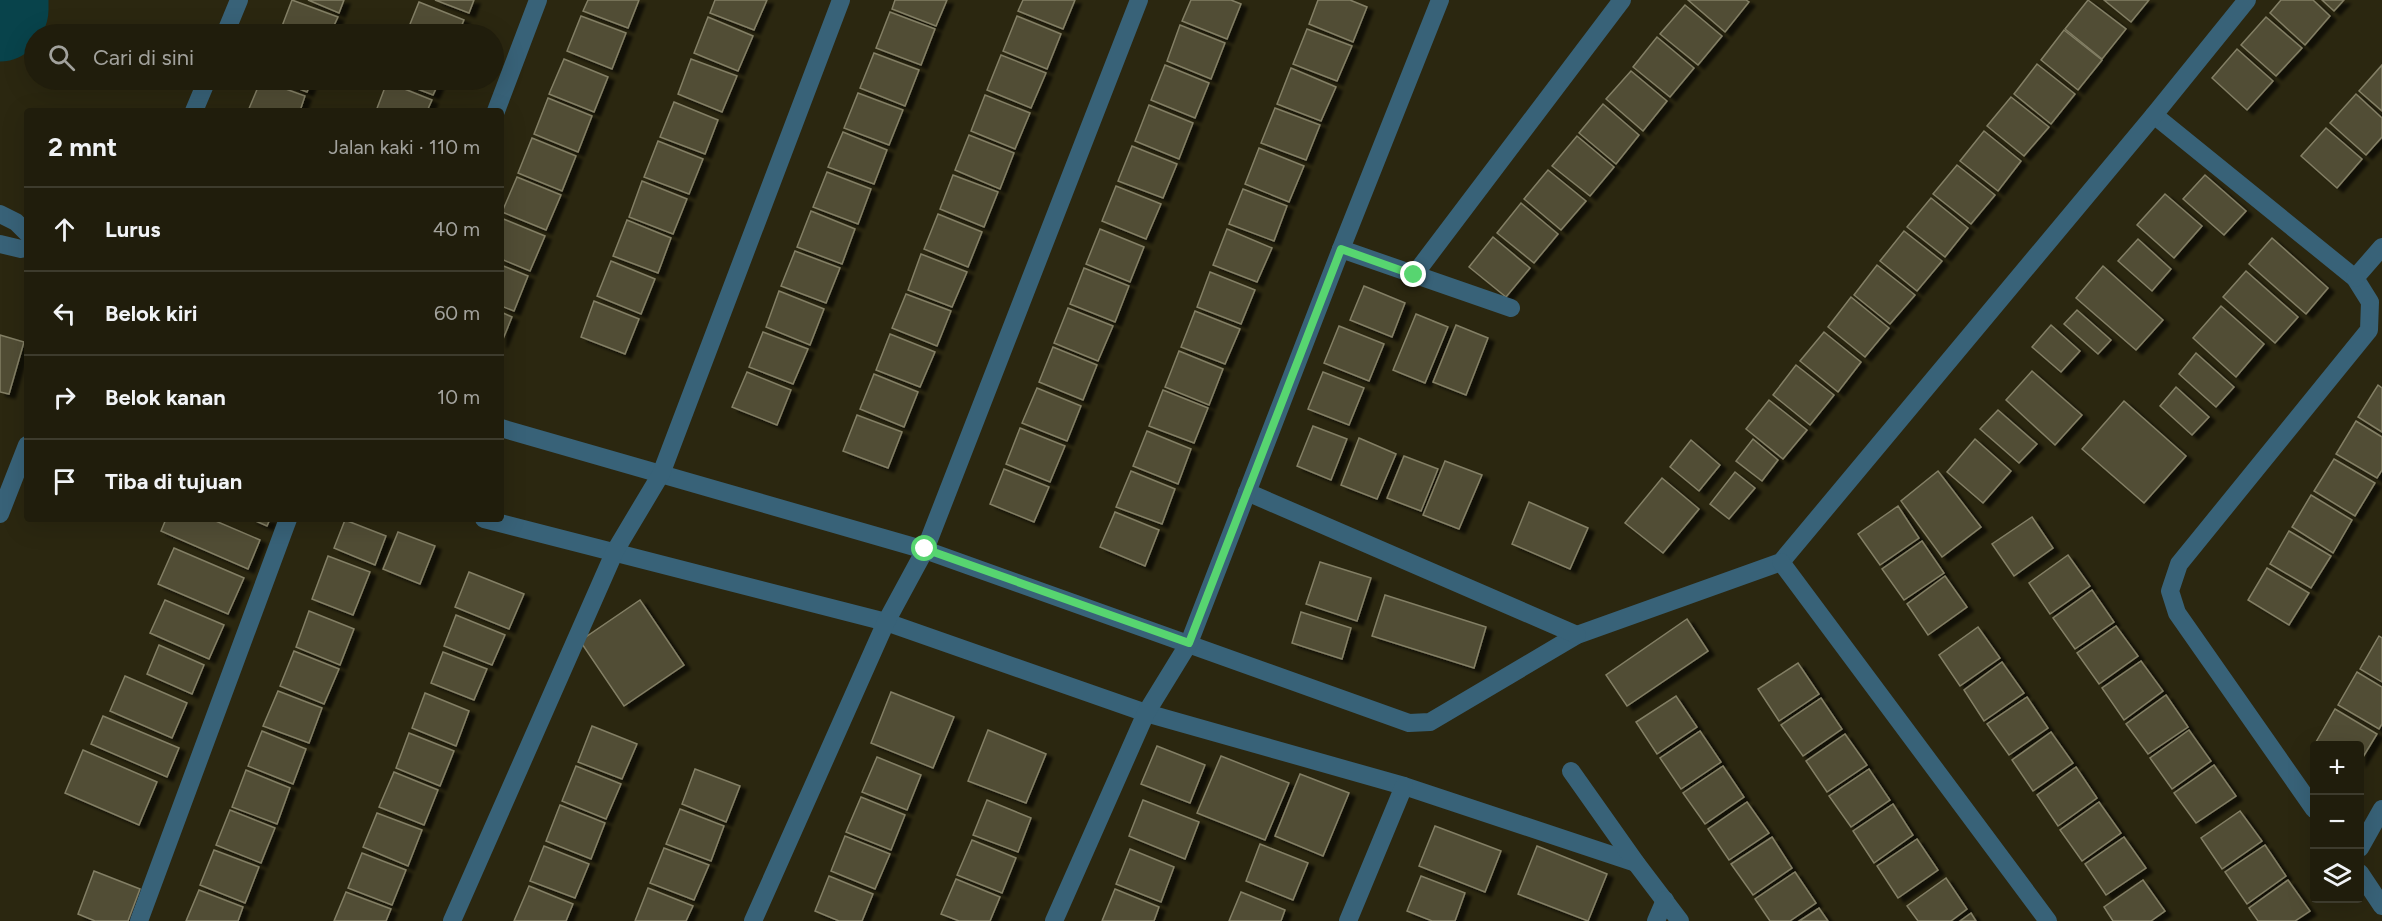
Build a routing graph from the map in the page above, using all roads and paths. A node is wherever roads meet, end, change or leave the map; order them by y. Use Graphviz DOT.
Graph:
graph roads {
  1 [pos="239,0"];
  2 [pos="538,0"];
  3 [pos="841,0"];
  4 [pos="1139,0"];
  5 [pos="1440,0"];
  6 [pos="1622,0"];
  7 [pos="2247,0"];
  8 [pos="229,24"];
  9 [pos="203,90"];
  10 [pos="504,90"];
  11 [pos="504,90"];
  12 [pos="195,108"];
  13 [pos="497,108"];
  14 [pos="2154,115"];
  15 [pos="0,214"];
  16 [pos="24,230"];
  17 [pos="0,244"];
  18 [pos="2382,247"];
  19 [pos="24,248"];
  20 [pos="1341,249"];
  21 [pos="1414,275"];
  22 [pos="2355,278"];
  23 [pos="1511,308"];
  24 [pos="504,429"];
  25 [pos="24,452"];
  26 [pos="661,474"];
  27 [pos="1247,492"];
  28 [pos="0,514"];
  29 [pos="287,522"];
  30 [pos="496,522"];
  31 [pos="925,549"];
  32 [pos="615,551"];
  33 [pos="1781,561"];
  34 [pos="886,622"];
  35 [pos="1577,635"];
  36 [pos="1189,643"];
  37 [pos="1146,713"];
  38 [pos="1571,771"];
  39 [pos="1404,786"];
  40 [pos="2310,802"];
  41 [pos="2382,809"];
  42 [pos="2364,841"];
  43 [pos="1636,863"];
  44 [pos="2364,879"];
  45 [pos="1665,900"];
  46 [pos="2382,906"];
  47 [pos="139,921"];
  48 [pos="452,921"];
  49 [pos="753,921"];
  50 [pos="1054,921"];
  51 [pos="1348,921"];
  52 [pos="1656,921"];
  53 [pos="1680,921"];
  54 [pos="2048,921"];
  1 -- 8 [label="street"];
  2 -- 10 [label="street"];
  3 -- 26 [label="street"];
  4 -- 31 [label="street"];
  5 -- 20 [label="street"];
  6 -- 21 [label="street"];
  7 -- 14 [label="street"];
  9 -- 12 [label="street"];
  11 -- 13 [label="street"];
  14 -- 22 [label="street"];
  14 -- 33 [label="street"];
  15 -- 16 [label="street"];
  17 -- 19 [label="street"];
  18 -- 22 [label="street"];
  20 -- 21 [label="street"];
  20 -- 27 [label="street"];
  21 -- 23 [label="street"];
  22 -- 40 [label="street"];
  24 -- 26 [label="street"];
  25 -- 28 [label="street"];
  26 -- 31 [label="street"];
  26 -- 32 [label="street"];
  27 -- 35 [label="street"];
  27 -- 36 [label="street"];
  29 -- 47 [label="street"];
  30 -- 32 [label="street"];
  31 -- 34 [label="street"];
  31 -- 36 [label="street"];
  32 -- 34 [label="street"];
  32 -- 48 [label="street"];
  33 -- 35 [label="street"];
  33 -- 54 [label="street"];
  34 -- 37 [label="street"];
  34 -- 49 [label="street"];
  35 -- 36 [label="street"];
  36 -- 37 [label="street"];
  37 -- 39 [label="street"];
  37 -- 50 [label="street"];
  38 -- 43 [label="street"];
  39 -- 43 [label="street"];
  39 -- 51 [label="street"];
  41 -- 42 [label="street"];
  43 -- 45 [label="street"];
  44 -- 46 [label="street"];
  45 -- 52 [label="street"];
  45 -- 53 [label="street"];
}
